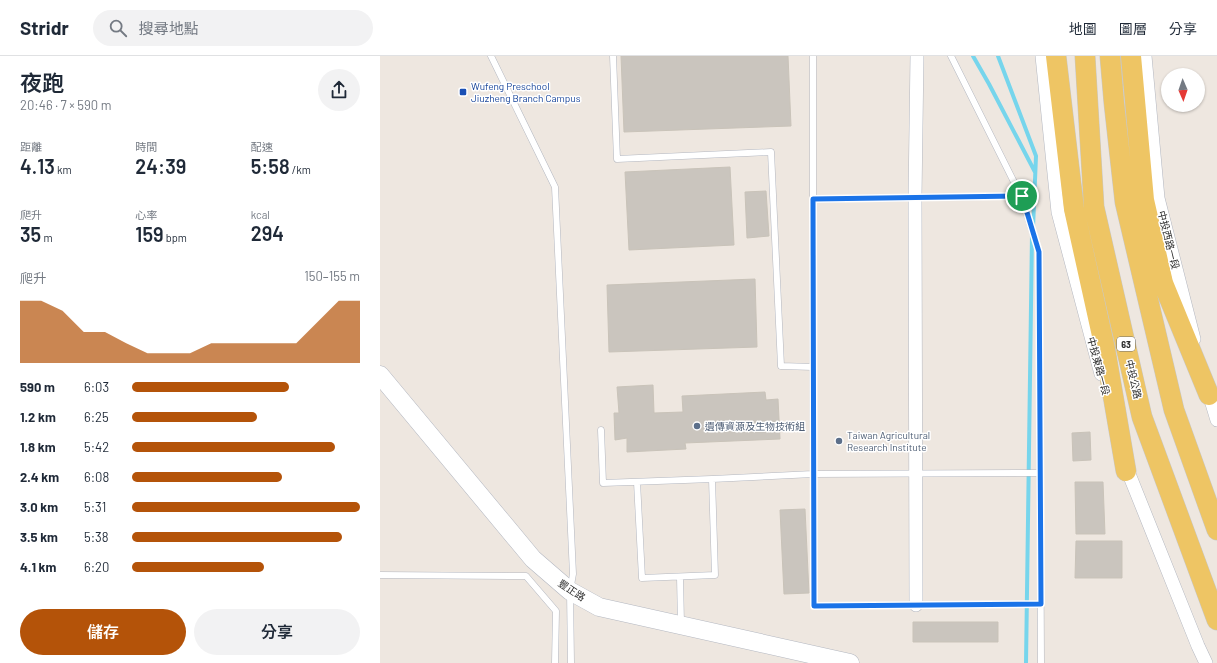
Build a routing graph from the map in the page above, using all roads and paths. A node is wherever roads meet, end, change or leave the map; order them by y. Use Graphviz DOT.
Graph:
graph roads {
  1 [pos="490,56"];
  2 [pos="613,56"];
  3 [pos="813,56"];
  4 [pos="918,56"];
  5 [pos="951,56"];
  6 [pos="1042,56"];
  7 [pos="1056,56"];
  8 [pos="1085,56"];
  9 [pos="1110,56"];
  10 [pos="1131,56"];
  11 [pos="1145,56"];
  12 [pos="1022,196"];
  13 [pos="914,197"];
  14 [pos="813,199"];
  15 [pos="813,367"];
  16 [pos="380,376"];
  17 [pos="1209,395"];
  18 [pos="1217,420"];
  19 [pos="601,430"];
  20 [pos="1126,471"];
  21 [pos="1040,473"];
  22 [pos="813,474"];
  23 [pos="915,474"];
  24 [pos="712,479"];
  25 [pos="637,482"];
  26 [pos="1217,530"];
  27 [pos="380,575"];
  28 [pos="680,577"];
  29 [pos="570,591"];
  30 [pos="1041,604"];
  31 [pos="916,605"];
  32 [pos="1217,620"];
  33 [pos="681,626"];
  34 [pos="555,663"];
  35 [pos="571,663"];
  36 [pos="850,663"];
  37 [pos="1041,663"];
  38 [pos="1206,663"];
  1 -- 29 [label="lane"];
  2 -- 15 [label="lane"];
  3 -- 14 [label="lane"];
  4 -- 13 [label="street"];
  5 -- 12 [label="lane"];
  6 -- 20 [label="street, 中投東路一段"];
  7 -- 20 [label="main road"];
  8 -- 32 [label="main road, 中投公路 / 63"];
  9 -- 26 [label="main road"];
  10 -- 17 [label="main road"];
  11 -- 17 [label="street, 中投西路一段"];
  12 -- 13 [label="lane"];
  12 -- 21 [label="lane"];
  13 -- 14 [label="lane"];
  13 -- 23 [label="street"];
  14 -- 15 [label="lane"];
  15 -- 22 [label="lane"];
  16 -- 29 [label="street, 豐正路"];
  17 -- 18 [label="street, 中投西路一段"];
  19 -- 25 [label="lane"];
  20 -- 38 [label="street, 中投東路一段"];
  21 -- 23 [label="lane"];
  21 -- 30 [label="lane"];
  22 -- 23 [label="lane"];
  22 -- 24 [label="lane"];
  22 -- 31 [label="lane"];
  23 -- 31 [label="street"];
  24 -- 25 [label="lane"];
  24 -- 28 [label="lane"];
  25 -- 28 [label="lane"];
  27 -- 34 [label="lane"];
  28 -- 33 [label="lane"];
  29 -- 33 [label="street, 豐正路"];
  29 -- 35 [label="lane"];
  30 -- 31 [label="lane"];
  30 -- 37 [label="lane"];
  33 -- 36 [label="street, 豐正路"];
}
